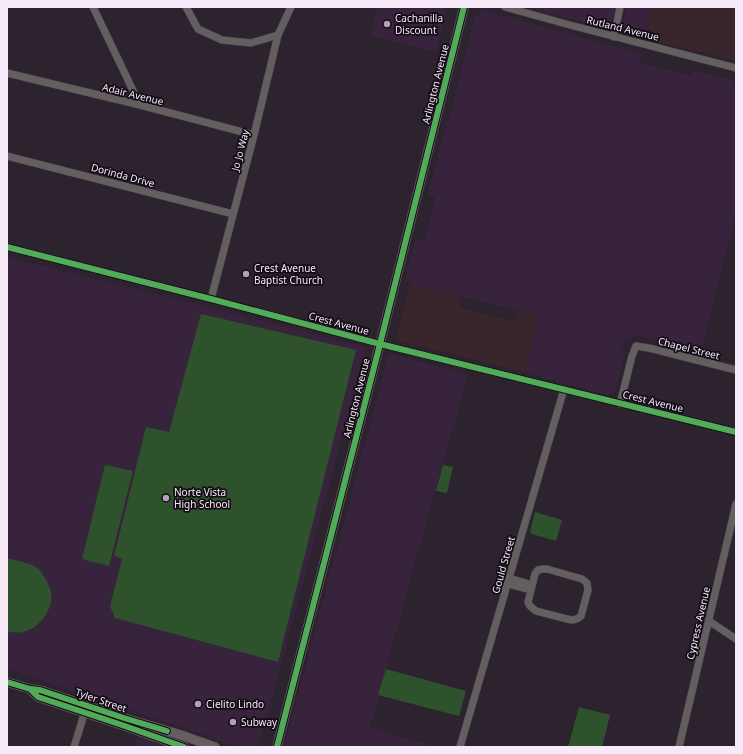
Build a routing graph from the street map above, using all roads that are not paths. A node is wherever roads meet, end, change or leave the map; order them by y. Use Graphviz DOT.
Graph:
graph roads {
  1 [pos="93,7"];
  2 [pos="186,7"];
  3 [pos="291,7"];
  4 [pos="464,7"];
  5 [pos="505,7"];
  6 [pos="620,7"];
  7 [pos="278,35"];
  8 [pos="614,37"];
  9 [pos="736,68"];
  10 [pos="7,73"];
  11 [pos="140,105"];
  12 [pos="254,135"];
  13 [pos="7,156"];
  14 [pos="233,214"];
  15 [pos="7,248"];
  16 [pos="211,299"];
  17 [pos="380,344"];
  18 [pos="736,370"];
  19 [pos="564,390"];
  20 [pos="620,404"];
  21 [pos="736,432"];
  22 [pos="736,504"];
  23 [pos="508,581"];
  24 [pos="532,588"];
  25 [pos="709,621"];
  26 [pos="736,639"];
  27 [pos="7,682"];
  28 [pos="86,709"];
  29 [pos="74,747"];
  30 [pos="184,747"];
  31 [pos="215,747"];
  32 [pos="277,747"];
  33 [pos="460,747"];
  34 [pos="679,747"];
  1 -- 11 [label="street"];
  2 -- 7 [label="street"];
  3 -- 7 [label="street, Jo Jo Way"];
  4 -- 17 [label="main road, Arlington Avenue"];
  5 -- 8 [label="street, Rutland Avenue"];
  6 -- 8 [label="street"];
  7 -- 12 [label="street, Jo Jo Way"];
  8 -- 9 [label="street, Rutland Avenue"];
  10 -- 11 [label="street, Adair Avenue"];
  11 -- 12 [label="street, Adair Avenue"];
  12 -- 14 [label="street, Jo Jo Way"];
  13 -- 14 [label="street, Dorinda Drive"];
  14 -- 16 [label="street, Jo Jo Way"];
  15 -- 16 [label="street, Crest Avenue"];
  16 -- 17 [label="street, Crest Avenue"];
  17 -- 19 [label="street, Crest Avenue"];
  17 -- 32 [label="main road, Arlington Avenue"];
  18 -- 20 [label="street, Chapel Street"];
  19 -- 20 [label="street, Crest Avenue"];
  19 -- 23 [label="street, Gould Street"];
  20 -- 21 [label="street, Crest Avenue"];
  22 -- 25 [label="street, Cypress Avenue"];
  23 -- 24 [label="street"];
  23 -- 33 [label="street, Gould Street"];
  24 -- 24 [label="street"];
  25 -- 26 [label="street"];
  25 -- 34 [label="street, Cypress Avenue"];
  27 -- 28 [label="main road, Tyler Street"];
  28 -- 29 [label="street"];
  28 -- 30 [label="main road, Tyler Street"];
  28 -- 31 [label="main road, Tyler Street"];
}
